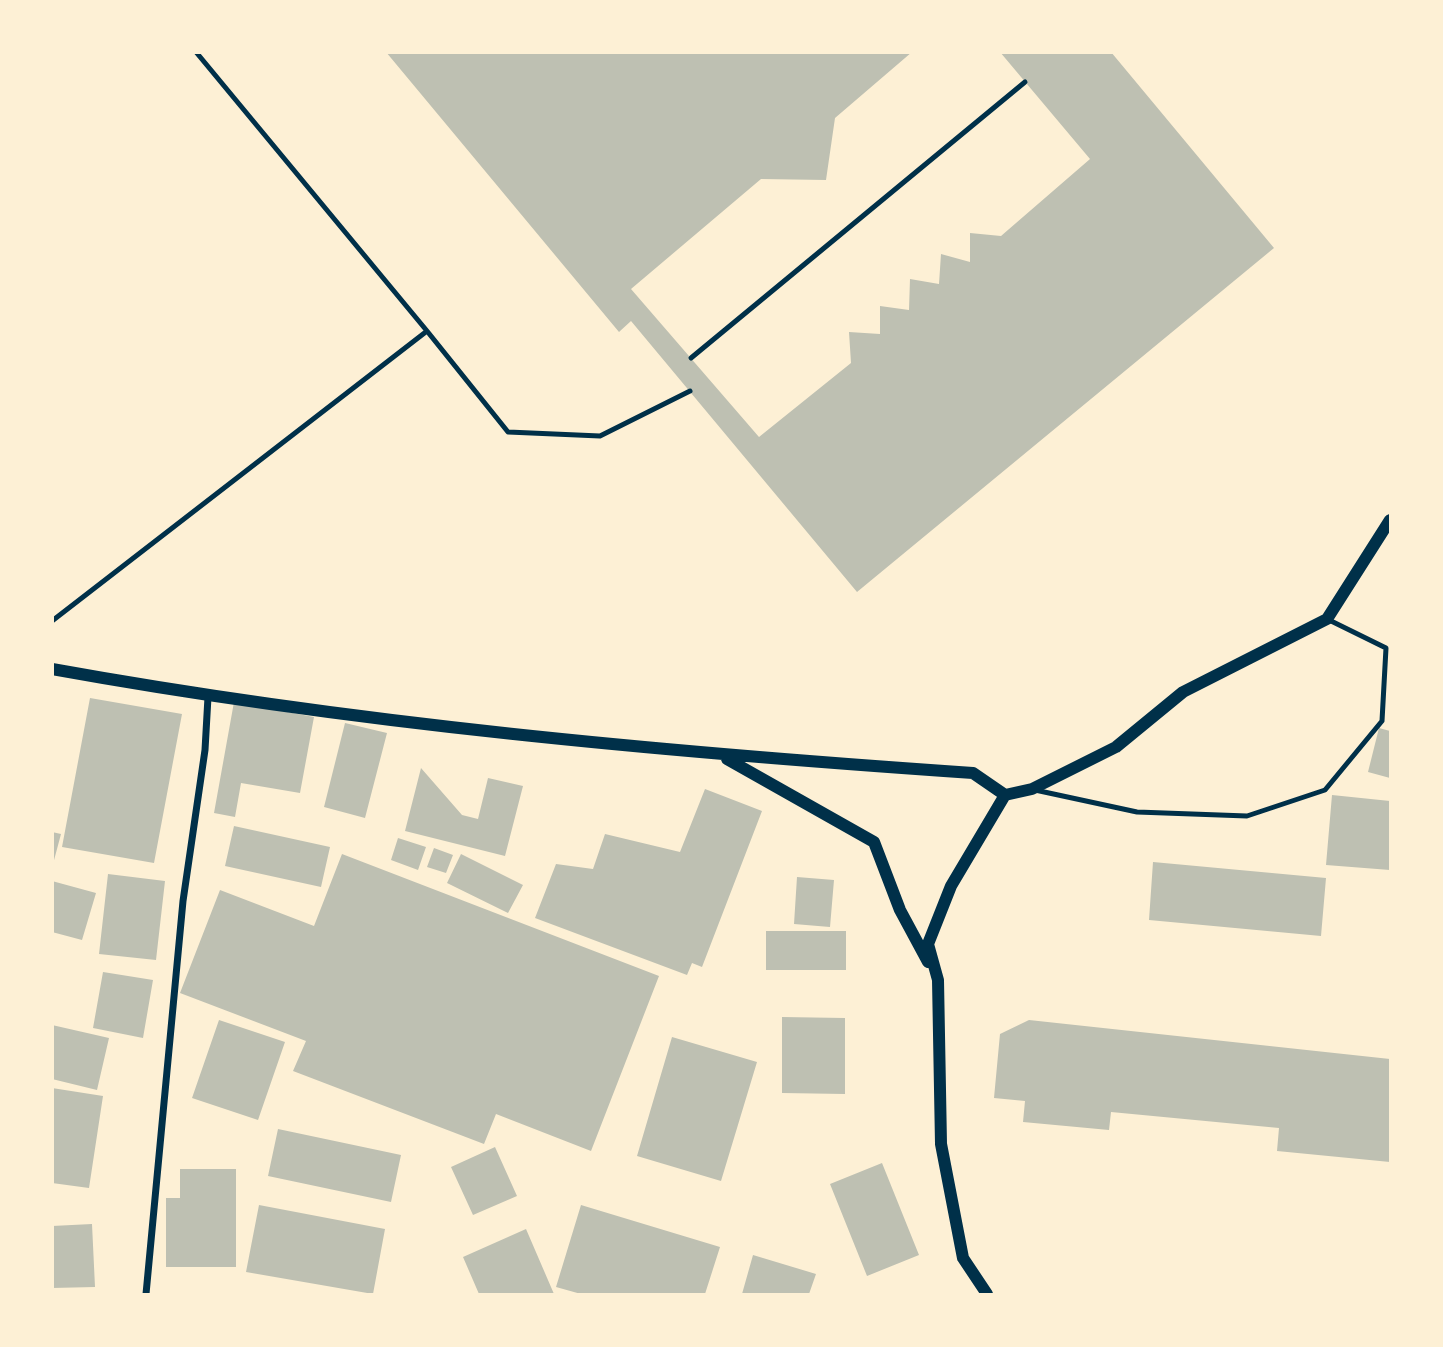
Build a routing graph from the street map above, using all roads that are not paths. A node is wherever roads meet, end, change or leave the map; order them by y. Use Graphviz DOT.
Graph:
graph roads {
  1 [pos="196,52"];
  2 [pos="1025,82"];
  3 [pos="426,331"];
  4 [pos="691,358"];
  5 [pos="690,391"];
  6 [pos="1391,520"];
  7 [pos="1327,619"];
  8 [pos="52,621"];
  9 [pos="52,668"];
  10 [pos="208,697"];
  11 [pos="723,756"];
  12 [pos="1032,789"];
  13 [pos="1005,795"];
  14 [pos="938,981"];
  15 [pos="146,1294"];
  16 [pos="987,1294"];
  1 -- 3 [label="lane"];
  2 -- 4 [label="lane"];
  3 -- 5 [label="lane"];
  3 -- 8 [label="lane"];
  6 -- 7 [label="street"];
  7 -- 12 [label="street"];
  7 -- 12 [label="lane"];
  9 -- 10 [label="street"];
  10 -- 11 [label="street"];
  10 -- 15 [label="street"];
  11 -- 13 [label="street"];
  11 -- 14 [label="street"];
  12 -- 13 [label="street"];
  13 -- 14 [label="street"];
  14 -- 16 [label="street"];
}
